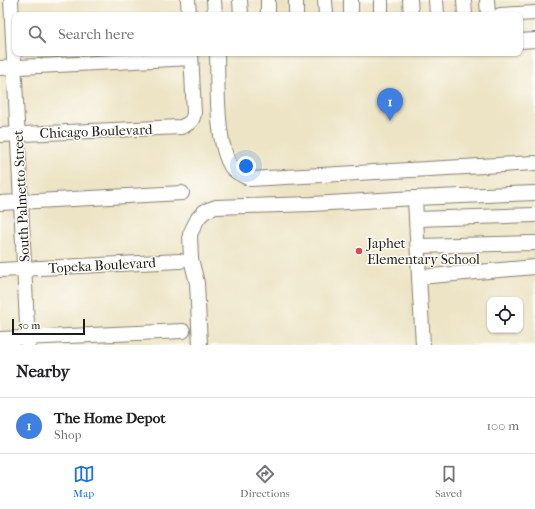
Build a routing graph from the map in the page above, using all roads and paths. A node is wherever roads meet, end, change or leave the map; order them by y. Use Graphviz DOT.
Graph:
graph roads {
  1 [pos="11,0"];
  2 [pos="188,0"];
  3 [pos="214,0"];
  4 [pos="240,0"];
  5 [pos="268,0"];
  6 [pos="296,0"];
  7 [pos="326,0"];
  8 [pos="351,0"];
  9 [pos="381,0"];
  10 [pos="410,0"];
  11 [pos="436,0"];
  12 [pos="464,0"];
  13 [pos="487,0"];
  14 [pos="520,7"];
  15 [pos="189,12"];
  16 [pos="215,12"];
  17 [pos="240,12"];
  18 [pos="268,12"];
  19 [pos="296,12"];
  20 [pos="326,12"];
  21 [pos="351,12"];
  22 [pos="381,12"];
  23 [pos="411,12"];
  24 [pos="437,12"];
  25 [pos="465,12"];
  26 [pos="488,12"];
  27 [pos="508,12"];
  28 [pos="535,13"];
  29 [pos="12,22"];
  30 [pos="535,40"];
  31 [pos="523,41"];
  32 [pos="14,56"];
  33 [pos="176,56"];
  34 [pos="191,56"];
  35 [pos="217,56"];
  36 [pos="14,67"];
  37 [pos="0,68"];
  38 [pos="17,134"];
  39 [pos="0,135"];
  40 [pos="535,163"];
  41 [pos="182,193"];
  42 [pos="535,193"];
  43 [pos="415,198"];
  44 [pos="21,202"];
  45 [pos="0,203"];
  46 [pos="535,215"];
  47 [pos="416,219"];
  48 [pos="535,243"];
  49 [pos="418,246"];
  50 [pos="180,261"];
  51 [pos="535,267"];
  52 [pos="24,268"];
  53 [pos="0,270"];
  54 [pos="419,277"];
  55 [pos="183,331"];
  56 [pos="0,339"];
  57 [pos="27,341"];
  58 [pos="200,345"];
  59 [pos="423,345"];
  1 -- 29 [label="street, South Palmetto Street"];
  2 -- 15 [label="street"];
  3 -- 16 [label="street"];
  4 -- 17 [label="street"];
  5 -- 18 [label="street"];
  6 -- 19 [label="street"];
  7 -- 20 [label="street"];
  8 -- 21 [label="street"];
  9 -- 22 [label="street"];
  10 -- 23 [label="street"];
  11 -- 24 [label="street"];
  12 -- 25 [label="street"];
  13 -- 26 [label="street"];
  14 -- 27 [label="street"];
  14 -- 28 [label="street"];
  30 -- 31 [label="street"];
  32 -- 36 [label="street, South Palmetto Street"];
  33 -- 36 [label="street"];
  34 -- 38 [label="street, Chicago Boulevard"];
  35 -- 40 [label="street"];
  36 -- 37 [label="street"];
  36 -- 38 [label="street, South Palmetto Street"];
  38 -- 39 [label="street, Chicago Boulevard"];
  38 -- 44 [label="street, South Palmetto Street"];
  41 -- 44 [label="street"];
  42 -- 43 [label="street"];
  43 -- 47 [label="street"];
  43 -- 58 [label="street"];
  44 -- 45 [label="street"];
  44 -- 52 [label="street, South Palmetto Street"];
  46 -- 47 [label="street"];
  47 -- 49 [label="street"];
  48 -- 49 [label="street"];
  49 -- 54 [label="street"];
  50 -- 52 [label="street, Topeka Boulevard"];
  51 -- 54 [label="street"];
  52 -- 53 [label="street, Topeka Boulevard"];
  52 -- 57 [label="street, South Palmetto Street"];
  54 -- 59 [label="street"];
  55 -- 57 [label="street"];
  56 -- 57 [label="street"];
}
